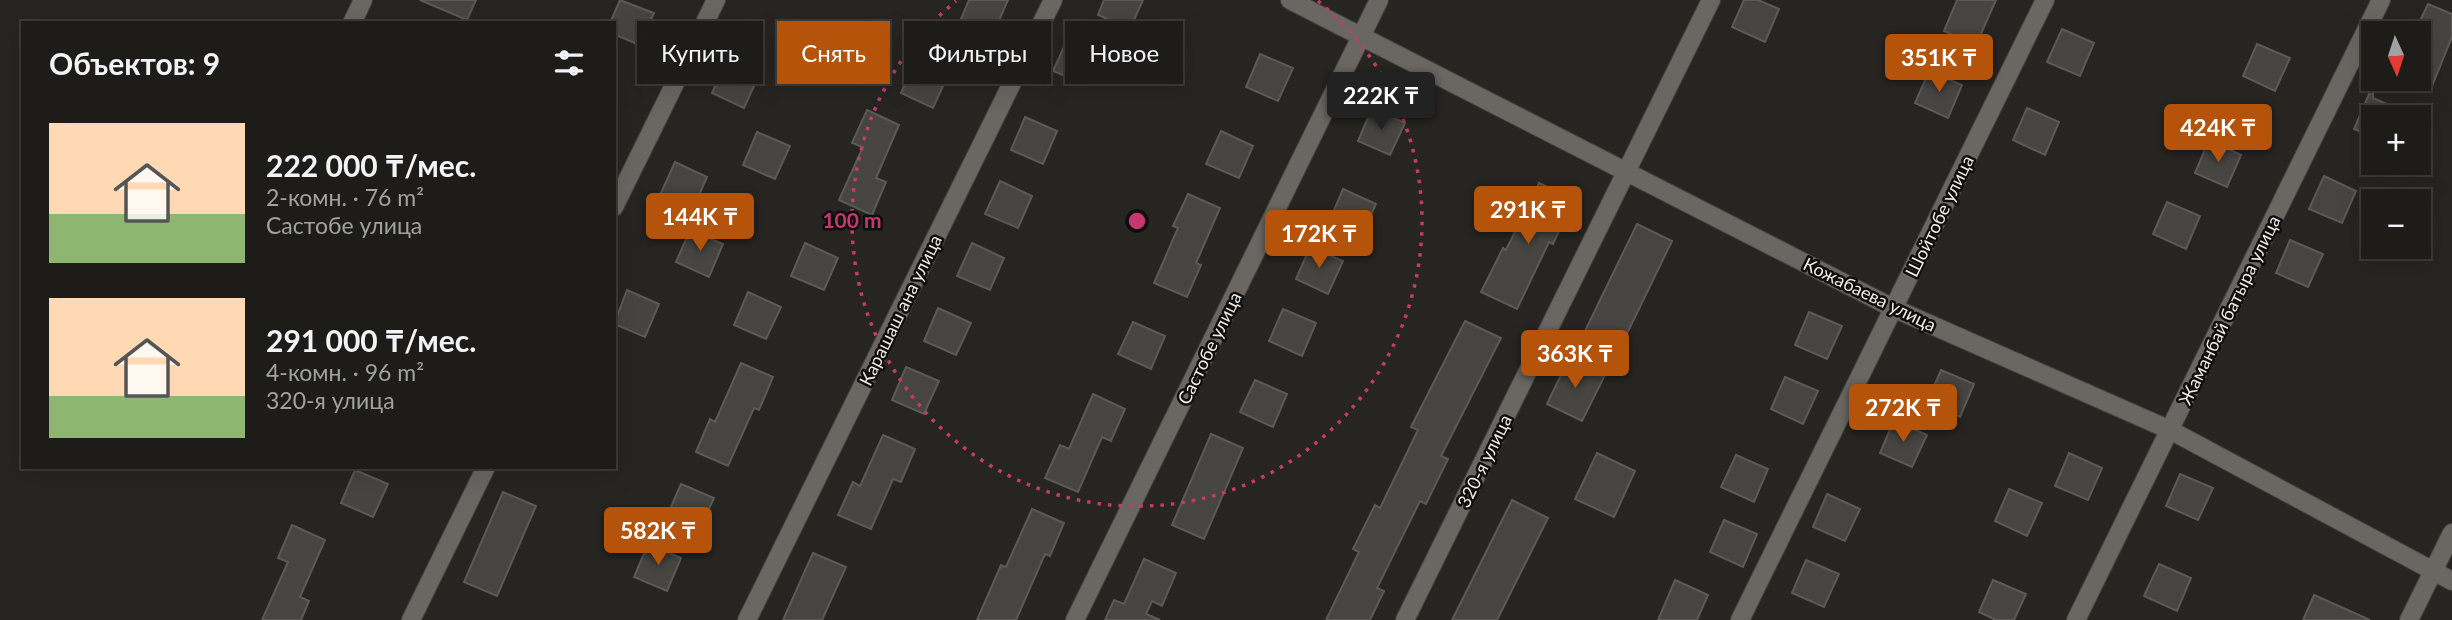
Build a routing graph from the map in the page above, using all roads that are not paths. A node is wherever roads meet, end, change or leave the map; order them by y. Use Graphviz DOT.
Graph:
graph roads {
  1 [pos="363,0"];
  2 [pos="716,0"];
  3 [pos="1053,0"];
  4 [pos="1290,0"];
  5 [pos="1380,0"];
  6 [pos="1711,0"];
  7 [pos="2045,0"];
  8 [pos="2381,0"];
  9 [pos="353,21"];
  10 [pos="1362,35"];
  11 [pos="1627,172"];
  12 [pos="616,203"];
  13 [pos="1893,308"];
  14 [pos="2170,430"];
  15 [pos="485,469"];
  16 [pos="2452,533"];
  17 [pos="2433,572"];
  18 [pos="2452,581"];
  19 [pos="411,620"];
  20 [pos="747,620"];
  21 [pos="1075,620"];
  22 [pos="1405,620"];
  23 [pos="1740,620"];
  24 [pos="2076,620"];
  25 [pos="2409,620"];
  1 -- 9 [label="street"];
  2 -- 12 [label="street"];
  3 -- 20 [label="street, Карашаш ана улица"];
  4 -- 10 [label="street, Кожабаева улица"];
  5 -- 10 [label="street, Састобе улица"];
  6 -- 11 [label="street, 320-я улица"];
  7 -- 13 [label="street, Шойтобе улица"];
  8 -- 14 [label="street, Жаманбай батыра улица"];
  10 -- 11 [label="street, Кожабаева улица"];
  10 -- 21 [label="street, Састобе улица"];
  11 -- 13 [label="street, Кожабаева улица"];
  11 -- 22 [label="street, 320-я улица"];
  13 -- 14 [label="street, Кожабаева улица"];
  13 -- 23 [label="street, Шойтобе улица"];
  14 -- 17 [label="street, Кожабаева улица"];
  14 -- 24 [label="street, Жаманбай батыра улица"];
  15 -- 19 [label="street"];
  16 -- 17 [label="street"];
  17 -- 18 [label="street, Кожабаева улица"];
  17 -- 25 [label="street"];
}
